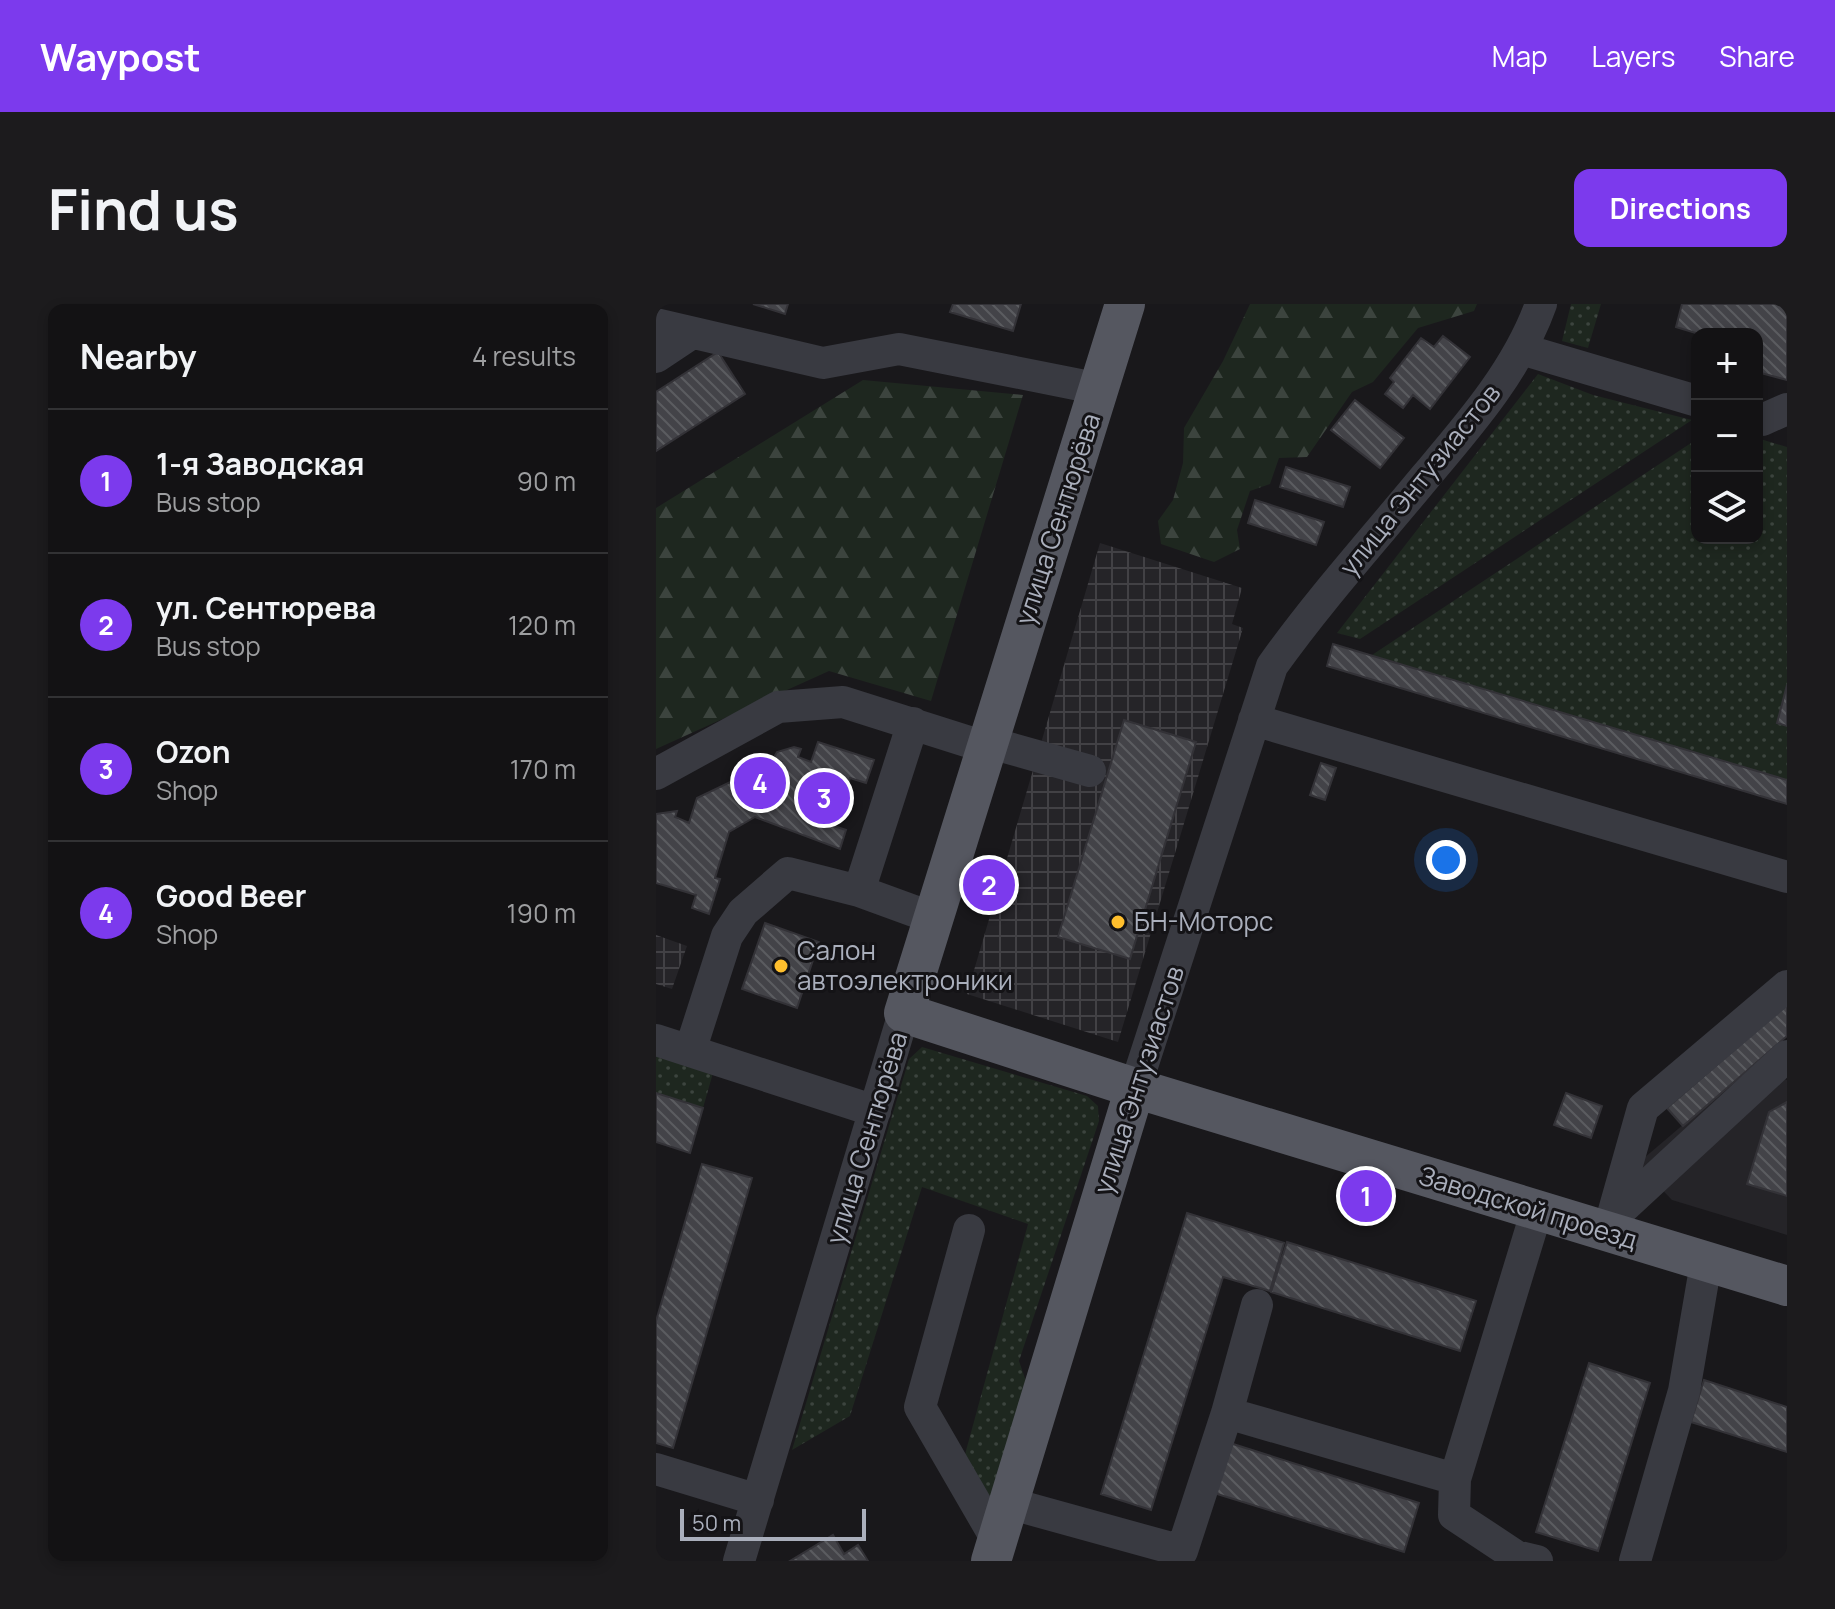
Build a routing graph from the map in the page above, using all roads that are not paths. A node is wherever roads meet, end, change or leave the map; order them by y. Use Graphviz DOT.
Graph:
graph roads {
  1 [pos="1125,304"];
  2 [pos="1541,304"];
  3 [pos="656,324"];
  4 [pos="692,333"];
  5 [pos="1521,349"];
  6 [pos="656,357"];
  7 [pos="1100,389"];
  8 [pos="1694,400"];
  9 [pos="1787,409"];
  10 [pos="1763,420"];
  11 [pos="1254,720"];
  12 [pos="913,723"];
  13 [pos="986,744"];
  14 [pos="1090,771"];
  15 [pos="656,774"];
  16 [pos="1787,877"];
  17 [pos="859,891"];
  18 [pos="933,918"];
  19 [pos="1787,986"];
  20 [pos="904,1013"];
  21 [pos="656,1040"];
  22 [pos="690,1051"];
  23 [pos="1787,1056"];
  24 [pos="1775,1082"];
  25 [pos="1135,1088"];
  26 [pos="875,1111"];
  27 [pos="1537,1210"];
  28 [pos="1610,1225"];
  29 [pos="969,1230"];
  30 [pos="1706,1263"];
  31 [pos="1787,1286"];
  32 [pos="1257,1305"];
  33 [pos="1227,1413"];
  34 [pos="656,1469"];
  35 [pos="1455,1479"];
  36 [pos="758,1500"];
  37 [pos="999,1534"];
  38 [pos="739,1561"];
  39 [pos="1537,1561"];
  40 [pos="1635,1561"];
  1 -- 7 [label="main road, улица Сентюрёва"];
  2 -- 5 [label="street, улица Энтузиастов"];
  3 -- 4 [label="street"];
  4 -- 6 [label="street"];
  4 -- 7 [label="street"];
  5 -- 8 [label="street"];
  5 -- 11 [label="street, улица Энтузиастов"];
  7 -- 13 [label="main road, улица Сентюрёва"];
  9 -- 10 [label="street"];
  11 -- 16 [label="street"];
  11 -- 25 [label="street, улица Энтузиастов"];
  12 -- 13 [label="street"];
  12 -- 15 [label="street"];
  12 -- 17 [label="street"];
  13 -- 14 [label="street"];
  13 -- 18 [label="main road, улица Сентюрёва"];
  17 -- 18 [label="street"];
  17 -- 22 [label="street"];
  18 -- 20 [label="main road, улица Сентюрёва"];
  19 -- 28 [label="street"];
  20 -- 25 [label="main road, Заводской проезд"];
  20 -- 26 [label="street, улица Сентюрёва"];
  21 -- 22 [label="street"];
  22 -- 26 [label="street"];
  23 -- 24 [label="street"];
  24 -- 28 [label="street"];
  25 -- 27 [label="main road, Заводской проезд"];
  25 -- 37 [label="main road, улица Энтузиастов"];
  26 -- 36 [label="street, улица Сентюрёва"];
  27 -- 28 [label="main road, Заводской проезд"];
  27 -- 35 [label="street"];
  28 -- 30 [label="main road, Заводской проезд"];
  29 -- 37 [label="street"];
  30 -- 31 [label="main road, Заводской проезд"];
  30 -- 40 [label="street"];
  32 -- 33 [label="street"];
  33 -- 35 [label="street"];
  33 -- 37 [label="street"];
  34 -- 36 [label="street"];
  35 -- 39 [label="street"];
  36 -- 38 [label="street, улица Сентюрёва"];
}
